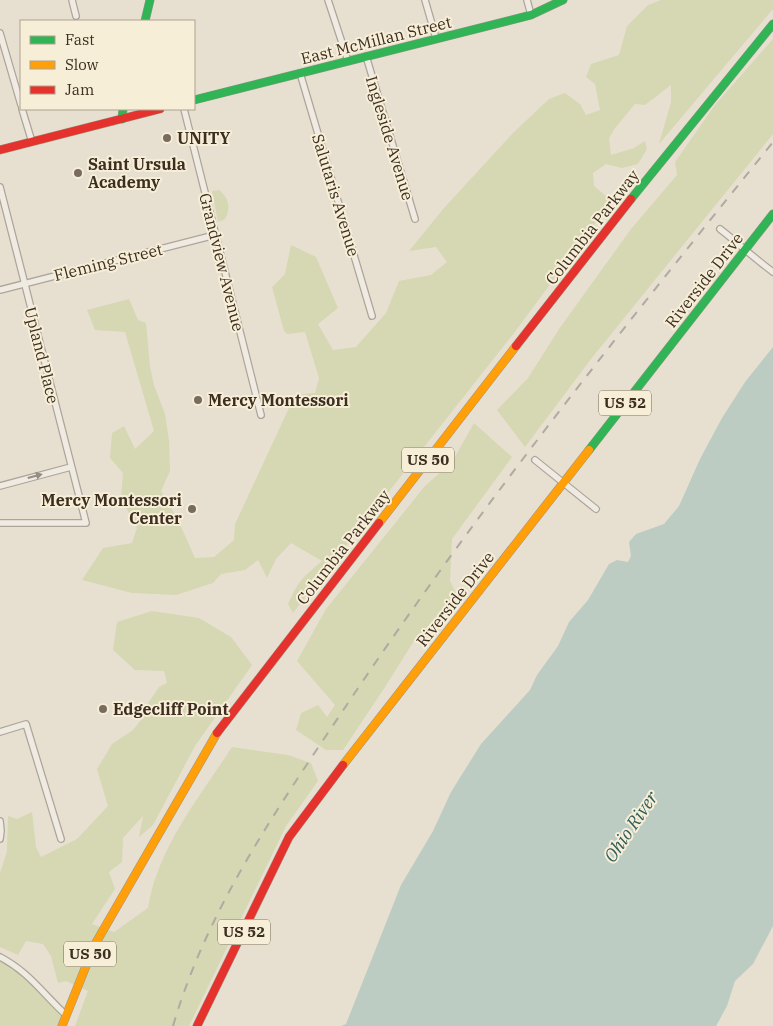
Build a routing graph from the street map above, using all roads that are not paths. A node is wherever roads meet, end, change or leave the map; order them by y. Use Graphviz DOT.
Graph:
graph roads {
  1 [pos="72,0"];
  2 [pos="150,0"];
  3 [pos="328,0"];
  4 [pos="425,0"];
  5 [pos="527,0"];
  6 [pos="563,0"];
  7 [pos="531,15"];
  8 [pos="76,16"];
  9 [pos="145,20"];
  10 [pos="773,24"];
  11 [pos="0,33"];
  12 [pos="436,38"];
  13 [pos="366,56"];
  14 [pos="348,61"];
  15 [pos="300,73"];
  16 [pos="195,100"];
  17 [pos="20,102"];
  18 [pos="22,110"];
  19 [pos="123,110"];
  20 [pos="156,110"];
  21 [pos="184,110"];
  22 [pos="122,119"];
  23 [pos="32,142"];
  24 [pos="0,150"];
  25 [pos="0,187"];
  26 [pos="773,214"];
  27 [pos="415,220"];
  28 [pos="720,229"];
  29 [pos="216,235"];
  30 [pos="745,249"];
  31 [pos="773,272"];
  32 [pos="24,284"];
  33 [pos="0,290"];
  34 [pos="372,316"];
  35 [pos="261,415"];
  36 [pos="536,460"];
  37 [pos="71,467"];
  38 [pos="564,483"];
  39 [pos="0,486"];
  40 [pos="596,509"];
  41 [pos="0,523"];
  42 [pos="0,732"];
  43 [pos="0,821"];
  44 [pos="0,839"];
  45 [pos="60,839"];
  46 [pos="0,957"];
  47 [pos="66,1015"];
  48 [pos="62,1026"];
  49 [pos="197,1026"];
  1 -- 8 [label="street"];
  2 -- 9 [label="main road"];
  3 -- 14 [label="street, Ingleside Avenue"];
  4 -- 12 [label="street"];
  5 -- 7 [label="street"];
  6 -- 7 [label="main road, East McMillan Street"];
  7 -- 12 [label="main road, East McMillan Street"];
  10 -- 47 [label="main road, Columbia Parkway / US 50"];
  11 -- 17 [label="street"];
  12 -- 13 [label="main road, East McMillan Street"];
  13 -- 14 [label="main road, East McMillan Street"];
  13 -- 27 [label="street, Ingleside Avenue"];
  14 -- 15 [label="main road, East McMillan Street"];
  15 -- 16 [label="main road, East McMillan Street"];
  15 -- 34 [label="street, Salutaris Avenue"];
  18 -- 23 [label="street"];
  19 -- 22 [label="main road"];
  20 -- 22 [label="main road"];
  21 -- 29 [label="street, Grandview Avenue"];
  22 -- 23 [label="main road"];
  23 -- 24 [label="main road"];
  25 -- 32 [label="street, Upland Place"];
  26 -- 30 [label="main road, Riverside Drive / US 52"];
  28 -- 30 [label="street"];
  29 -- 32 [label="street, Fleming Street"];
  29 -- 35 [label="street, Grandview Avenue"];
  30 -- 31 [label="street"];
  30 -- 38 [label="main road, Riverside Drive / US 52"];
  32 -- 33 [label="street, Fleming Street"];
  32 -- 37 [label="street, Upland Place"];
  36 -- 38 [label="street"];
  39 -- 37 [label="street, one-way"];
  37 -- 41 [label="street, Upland Place"];
  38 -- 40 [label="street"];
  38 -- 49 [label="main road, Riverside Drive / US 52"];
  42 -- 45 [label="street"];
  43 -- 44 [label="street"];
  46 -- 47 [label="street"];
  47 -- 48 [label="main road, Columbia Parkway / US 50"];
}
